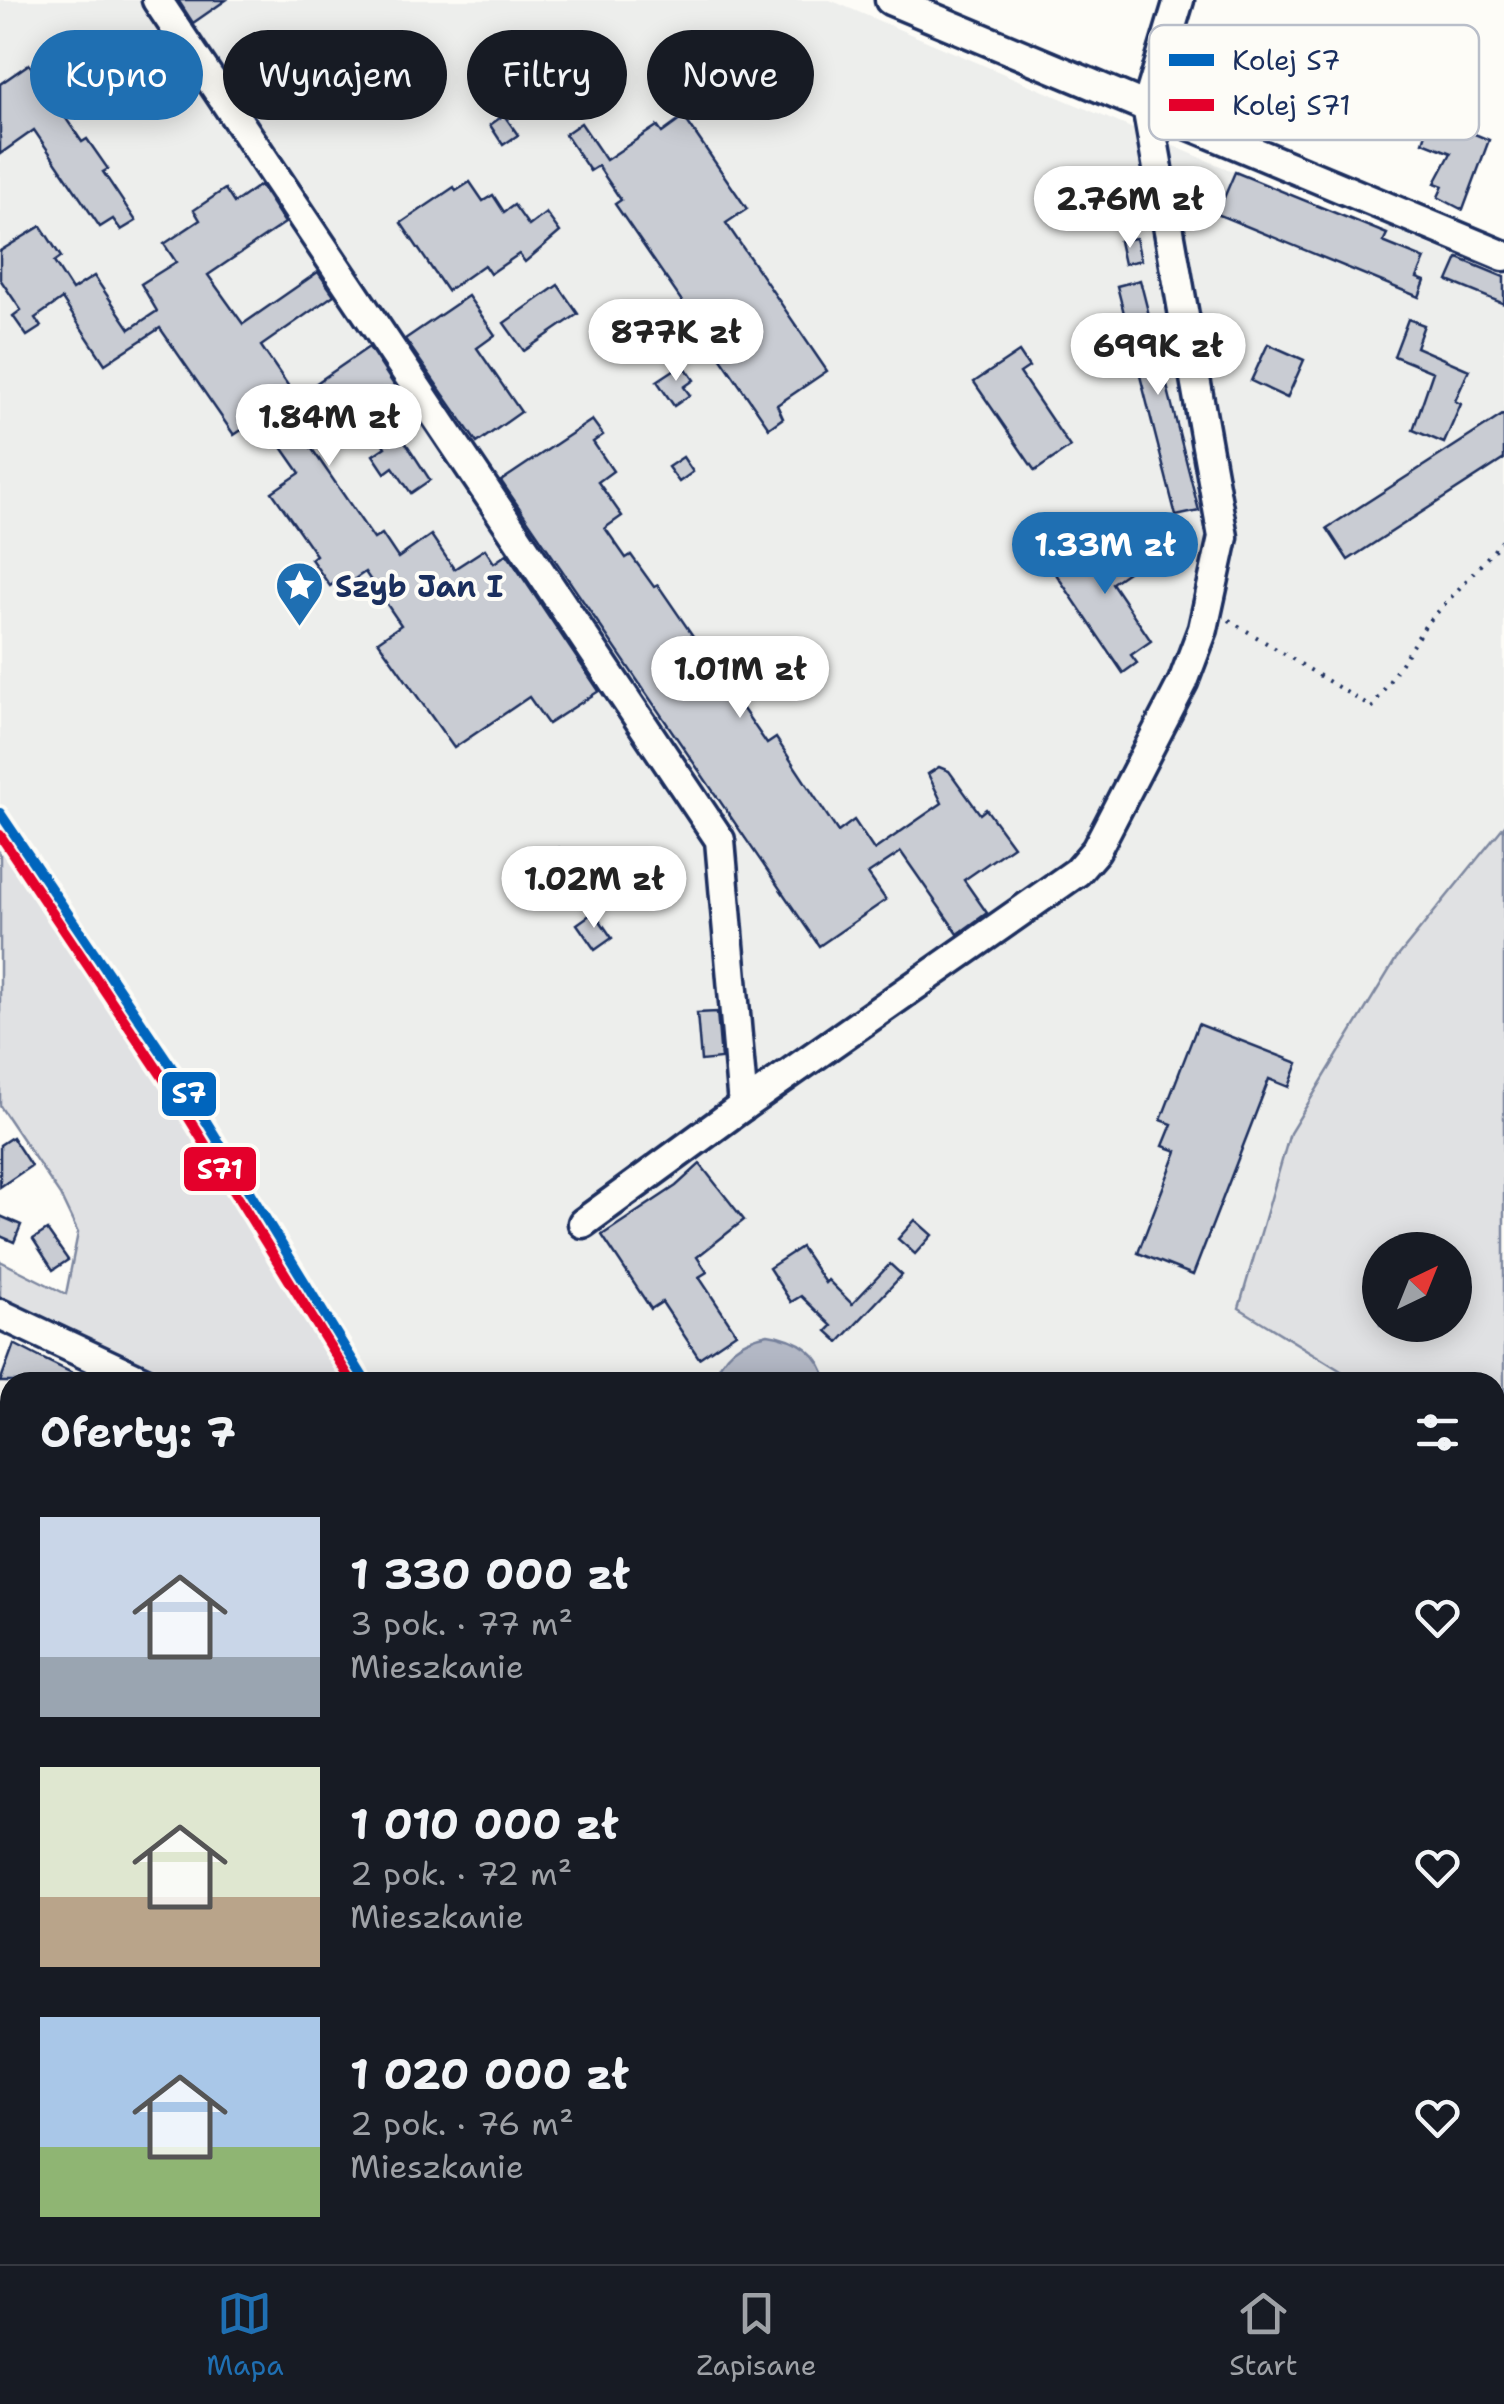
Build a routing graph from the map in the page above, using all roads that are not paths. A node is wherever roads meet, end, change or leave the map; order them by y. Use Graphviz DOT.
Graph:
graph roads {
  1 [pos="158,0"];
  2 [pos="890,0"];
  3 [pos="1179,0"];
  4 [pos="1171,25"];
  5 [pos="1149,99"];
  6 [pos="1147,106"];
  7 [pos="1149,117"];
  8 [pos="1153,140"];
  9 [pos="1228,140"];
  10 [pos="1504,256"];
  11 [pos="743,1106"];
  12 [pos="583,1223"];
  13 [pos="0,1314"];
  14 [pos="124,1372"];
  1 -- 11 [label="street"];
  2 -- 6 [label="street"];
  3 -- 4 [label="street"];
  5 -- 6 [label="street"];
  6 -- 7 [label="street"];
  8 -- 11 [label="street"];
  9 -- 10 [label="street"];
  11 -- 12 [label="street"];
  13 -- 14 [label="street"];
}
